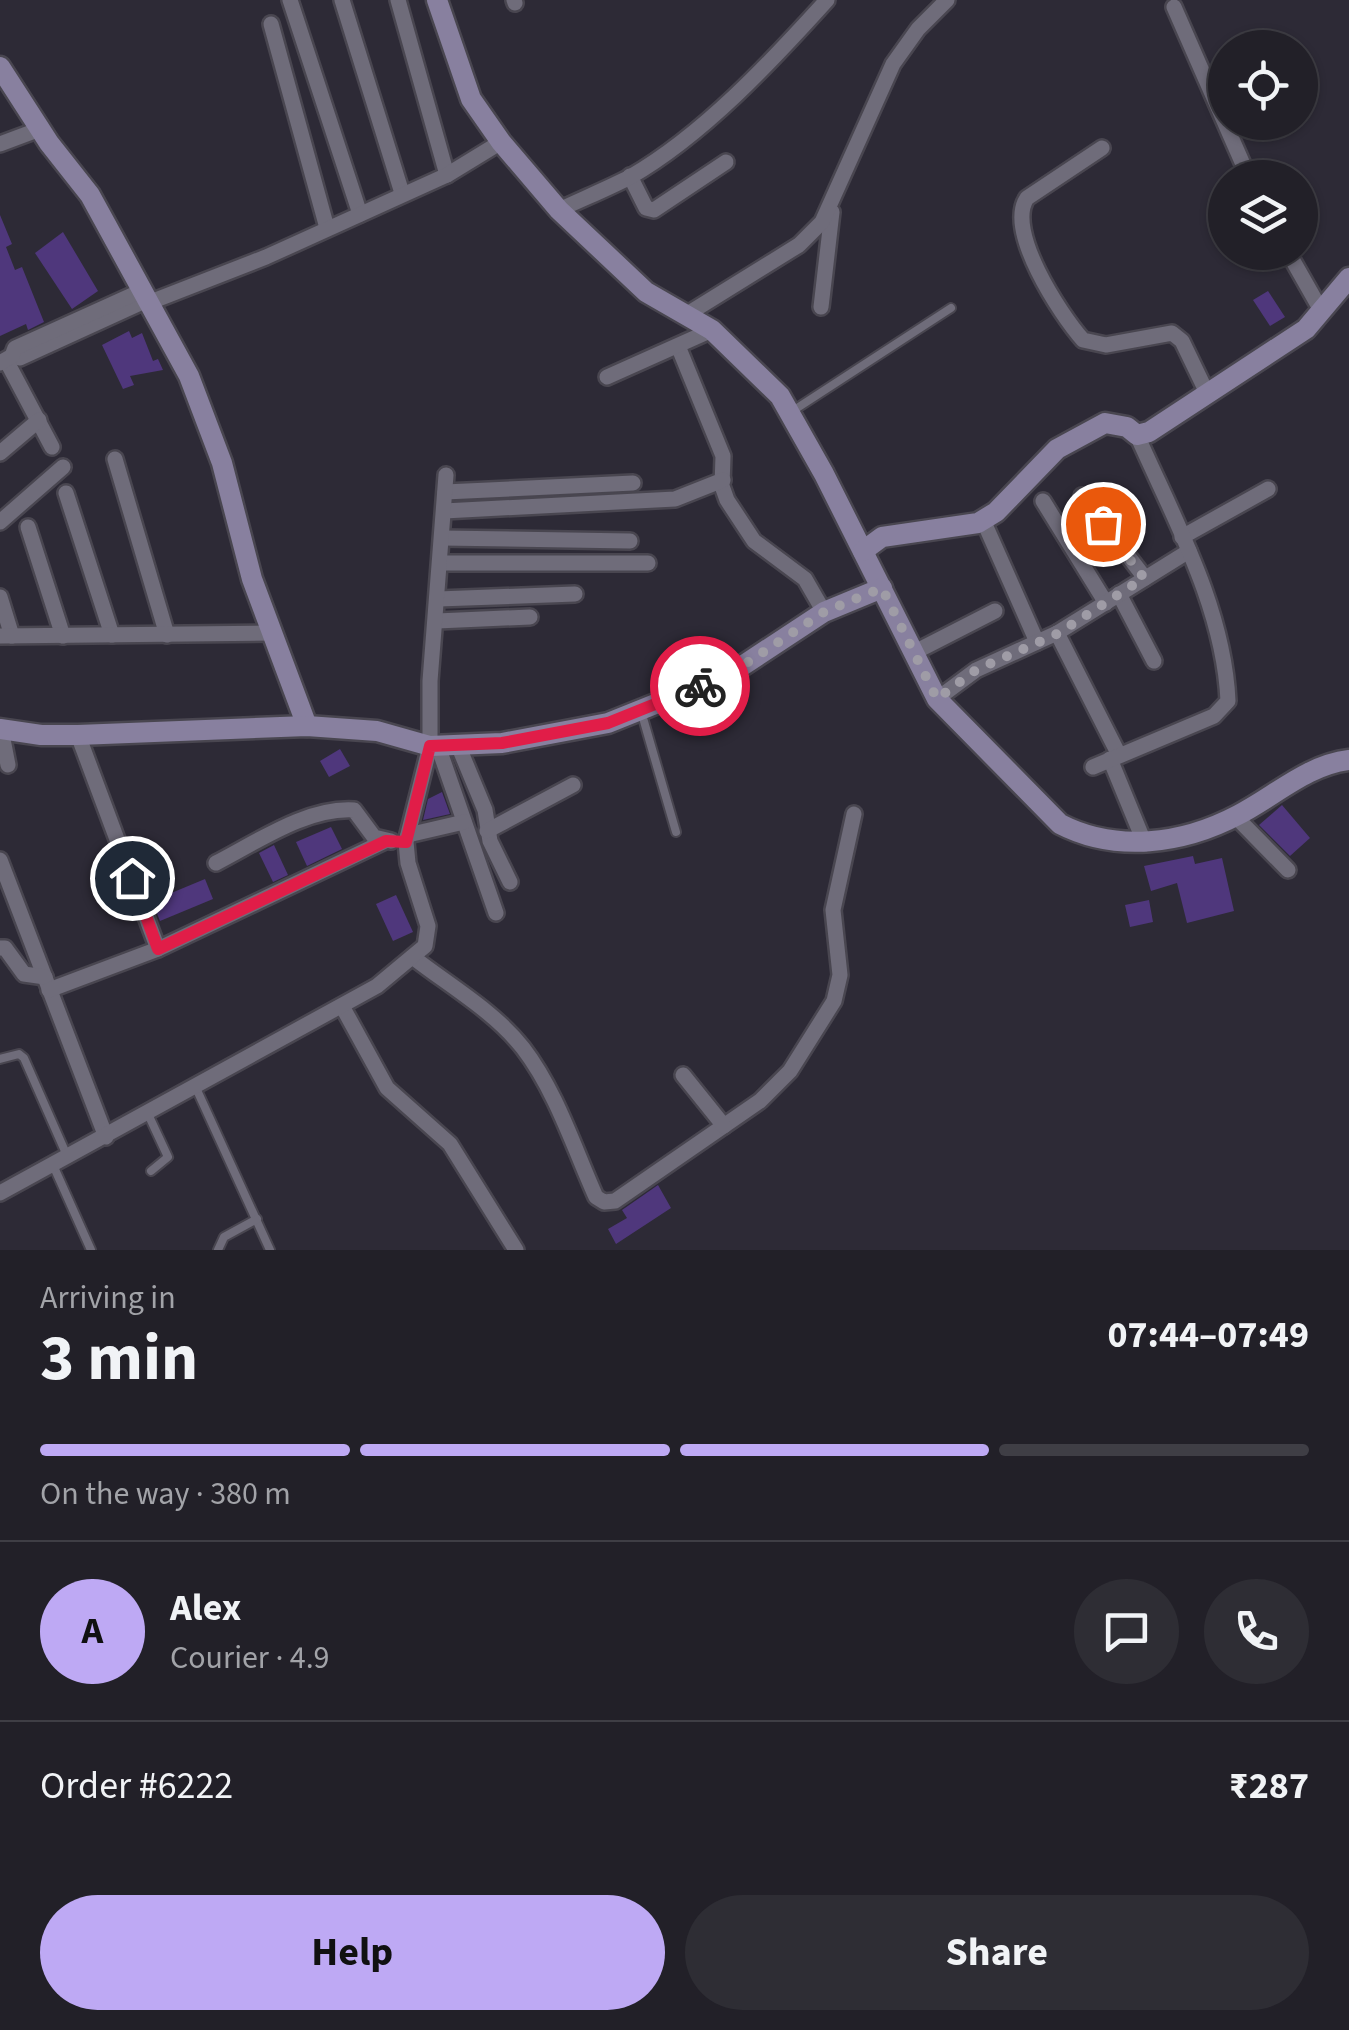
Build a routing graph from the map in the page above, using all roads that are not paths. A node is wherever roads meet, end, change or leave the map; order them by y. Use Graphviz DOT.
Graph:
graph roads {
  1 [pos="290,0"];
  2 [pos="342,0"];
  3 [pos="398,0"];
  4 [pos="437,0"];
  5 [pos="828,0"];
  6 [pos="947,0"];
  7 [pos="1174,7"];
  8 [pos="270,24"];
  9 [pos="0,66"];
  10 [pos="40,129"];
  11 [pos="501,142"];
  12 [pos="0,144"];
  13 [pos="1102,148"];
  14 [pos="1241,160"];
  15 [pos="726,162"];
  16 [pos="447,175"];
  17 [pos="630,176"];
  18 [pos="402,193"];
  19 [pos="834,202"];
  20 [pos="559,210"];
  21 [pos="360,214"];
  22 [pos="327,228"];
  23 [pos="1298,270"];
  24 [pos="1349,278"];
  25 [pos="145,298"];
  26 [pos="821,307"];
  27 [pos="951,308"];
  28 [pos="1322,312"];
  29 [pos="686,315"];
  30 [pos="712,330"];
  31 [pos="678,346"];
  32 [pos="6,360"];
  33 [pos="607,378"];
  34 [pos="1208,394"];
  35 [pos="790,413"];
  36 [pos="38,420"];
  37 [pos="1136,436"];
  38 [pos="52,447"];
  39 [pos="0,452"];
  40 [pos="115,459"];
  41 [pos="63,467"];
  42 [pos="723,480"];
  43 [pos="633,483"];
  44 [pos="1268,489"];
  45 [pos="66,493"];
  46 [pos="1082,496"];
  47 [pos="1043,500"];
  48 [pos="444,511"];
  49 [pos="983,520"];
  50 [pos="0,522"];
  51 [pos="28,527"];
  52 [pos="442,538"];
  53 [pos="630,541"];
  54 [pos="1185,544"];
  55 [pos="863,550"];
  56 [pos="440,563"];
  57 [pos="648,564"];
  58 [pos="1144,578"];
  59 [pos="882,588"];
  60 [pos="575,594"];
  61 [pos="0,598"];
  62 [pos="1113,598"];
  63 [pos="438,599"];
  64 [pos="995,610"];
  65 [pos="824,612"];
  66 [pos="530,617"];
  67 [pos="437,621"];
  68 [pos="271,633"];
  69 [pos="167,634"];
  70 [pos="1057,634"];
  71 [pos="112,635"];
  72 [pos="6,636"];
  73 [pos="62,636"];
  74 [pos="1037,642"];
  75 [pos="912,654"];
  76 [pos="1154,661"];
  77 [pos="937,699"];
  78 [pos="640,710"];
  79 [pos="307,726"];
  80 [pos="0,729"];
  81 [pos="78,735"];
  82 [pos="442,746"];
  83 [pos="1114,757"];
  84 [pos="1349,760"];
  85 [pos="8,765"];
  86 [pos="1092,767"];
  87 [pos="573,786"];
  88 [pos="854,814"];
  89 [pos="1236,816"];
  90 [pos="464,822"];
  91 [pos="487,832"];
  92 [pos="676,832"];
  93 [pos="407,839"];
  94 [pos="386,841"];
  95 [pos="1145,844"];
  96 [pos="0,860"];
  97 [pos="216,863"];
  98 [pos="1288,870"];
  99 [pos="510,882"];
  100 [pos="496,913"];
  101 [pos="0,948"];
  102 [pos="158,949"];
  103 [pos="414,958"];
  104 [pos="47,983"];
  105 [pos="342,1006"];
  106 [pos="0,1059"];
  107 [pos="684,1075"];
  108 [pos="196,1088"];
  109 [pos="148,1114"];
  110 [pos="724,1126"];
  111 [pos="106,1137"];
  112 [pos="60,1161"];
  113 [pos="151,1171"];
  114 [pos="0,1193"];
  115 [pos="257,1219"];
  116 [pos="91,1250"];
  117 [pos="218,1250"];
  118 [pos="270,1250"];
  119 [pos="516,1250"];
  1 -- 21 [label="street"];
  2 -- 18 [label="street"];
  3 -- 16 [label="street"];
  4 -- 11 [label="street"];
  5 -- 17 [label="street"];
  6 -- 19 [label="street"];
  7 -- 14 [label="street"];
  8 -- 22 [label="street"];
  9 -- 10 [label="street"];
  10 -- 12 [label="street"];
  10 -- 25 [label="street"];
  11 -- 16 [label="street"];
  11 -- 20 [label="street"];
  13 -- 34 [label="street"];
  15 -- 17 [label="street"];
  16 -- 18 [label="street"];
  17 -- 20 [label="street"];
  18 -- 21 [label="street"];
  19 -- 26 [label="street"];
  19 -- 29 [label="street"];
  20 -- 29 [label="street"];
  21 -- 22 [label="street"];
  22 -- 25 [label="street"];
  23 -- 28 [label="street"];
  24 -- 28 [label="street"];
  25 -- 32 [label="street"];
  25 -- 68 [label="street"];
  27 -- 35 [label="lane"];
  28 -- 34 [label="street"];
  29 -- 30 [label="street"];
  30 -- 31 [label="street"];
  30 -- 35 [label="street"];
  31 -- 33 [label="street"];
  31 -- 42 [label="street"];
  32 -- 36 [label="street"];
  34 -- 37 [label="street"];
  35 -- 55 [label="street"];
  36 -- 38 [label="street"];
  36 -- 39 [label="street"];
  37 -- 49 [label="street"];
  37 -- 54 [label="street"];
  40 -- 69 [label="street"];
  41 -- 50 [label="street"];
  42 -- 48 [label="street"];
  42 -- 65 [label="street"];
  43 -- 48 [label="street"];
  44 -- 54 [label="street"];
  45 -- 71 [label="street"];
  46 -- 58 [label="street"];
  47 -- 62 [label="street"];
  48 -- 52 [label="street"];
  49 -- 55 [label="street"];
  49 -- 74 [label="street"];
  51 -- 73 [label="street"];
  52 -- 53 [label="street"];
  52 -- 56 [label="street"];
  54 -- 58 [label="street"];
  54 -- 83 [label="street"];
  55 -- 59 [label="street"];
  56 -- 57 [label="street"];
  56 -- 63 [label="street"];
  58 -- 62 [label="street"];
  59 -- 65 [label="street"];
  59 -- 75 [label="street"];
  60 -- 63 [label="street"];
  61 -- 72 [label="street"];
  62 -- 70 [label="street"];
  62 -- 76 [label="street"];
  63 -- 67 [label="street"];
  64 -- 75 [label="street"];
  65 -- 78 [label="street"];
  66 -- 67 [label="street"];
  67 -- 82 [label="street"];
  68 -- 69 [label="street"];
  68 -- 79 [label="street"];
  69 -- 71 [label="street"];
  70 -- 74 [label="street"];
  70 -- 83 [label="street"];
  71 -- 73 [label="street"];
  72 -- 73 [label="street"];
  74 -- 77 [label="street"];
  75 -- 77 [label="street"];
  77 -- 95 [label="street"];
  78 -- 82 [label="street"];
  78 -- 92 [label="lane"];
  79 -- 81 [label="street"];
  79 -- 82 [label="street"];
  80 -- 81 [label="street"];
  80 -- 85 [label="street"];
  81 -- 102 [label="street"];
  82 -- 90 [label="street"];
  82 -- 91 [label="street"];
  82 -- 93 [label="street"];
  83 -- 86 [label="street"];
  83 -- 95 [label="street"];
  84 -- 89 [label="street"];
  87 -- 91 [label="street"];
  88 -- 110 [label="street"];
  89 -- 95 [label="street"];
  89 -- 98 [label="street"];
  90 -- 93 [label="street"];
  90 -- 100 [label="street"];
  91 -- 99 [label="street"];
  93 -- 94 [label="street"];
  93 -- 103 [label="street"];
  94 -- 97 [label="street"];
  94 -- 102 [label="street"];
  96 -- 104 [label="street"];
  101 -- 104 [label="street"];
  102 -- 104 [label="street"];
  103 -- 105 [label="street"];
  103 -- 110 [label="street"];
  104 -- 111 [label="street"];
  105 -- 108 [label="street"];
  105 -- 119 [label="street"];
  106 -- 112 [label="lane"];
  107 -- 110 [label="street"];
  108 -- 109 [label="street"];
  108 -- 115 [label="lane"];
  109 -- 111 [label="street"];
  109 -- 113 [label="lane"];
  111 -- 112 [label="street"];
  112 -- 114 [label="street"];
  112 -- 116 [label="lane"];
  115 -- 117 [label="lane"];
  115 -- 118 [label="lane"];
}
